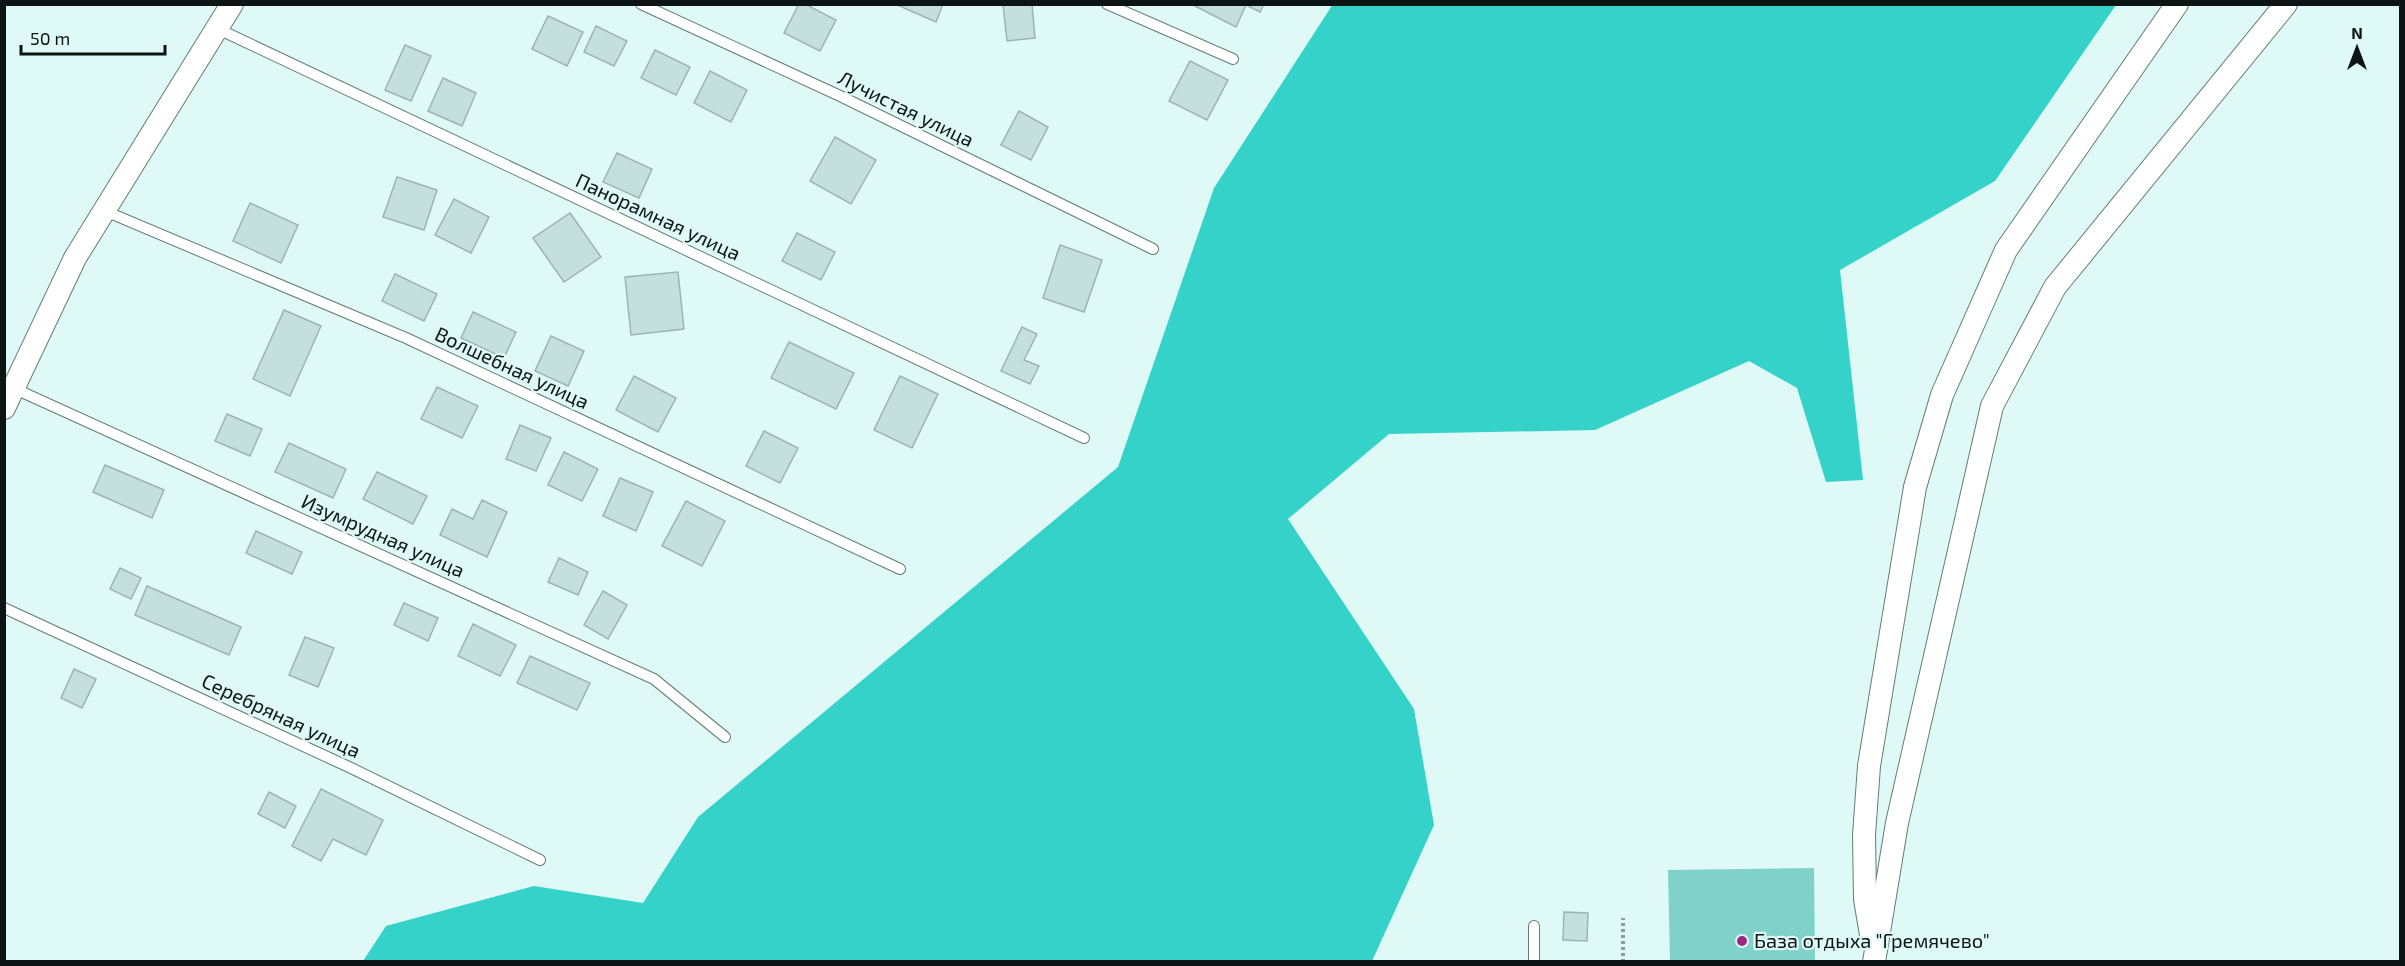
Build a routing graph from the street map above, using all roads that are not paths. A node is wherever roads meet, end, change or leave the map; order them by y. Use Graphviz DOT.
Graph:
graph roads {
  1 [pos="232,4"];
  2 [pos="641,4"];
  3 [pos="1107,4"];
  4 [pos="2177,4"];
  5 [pos="2286,4"];
  6 [pos="216,28"];
  7 [pos="1233,59"];
  8 [pos="105,211"];
  9 [pos="1153,249"];
  10 [pos="9,398"];
  11 [pos="1084,438"];
  12 [pos="900,569"];
  13 [pos="4,608"];
  14 [pos="725,737"];
  15 [pos="540,860"];
  16 [pos="1534,926"];
  17 [pos="1874,957"];
  18 [pos="1534,962"];
  1 -- 6 [label="street"];
  2 -- 9 [label="lane, Лучистая улица"];
  3 -- 7 [label="lane"];
  4 -- 17 [label="street"];
  5 -- 17 [label="street"];
  6 -- 8 [label="street"];
  6 -- 11 [label="lane, Панорамная улица"];
  8 -- 10 [label="street"];
  8 -- 12 [label="lane, Волшебная улица"];
  10 -- 14 [label="lane, Изумрудная улица"];
  13 -- 15 [label="lane, Серебряная улица"];
  16 -- 18 [label="lane"];
}
